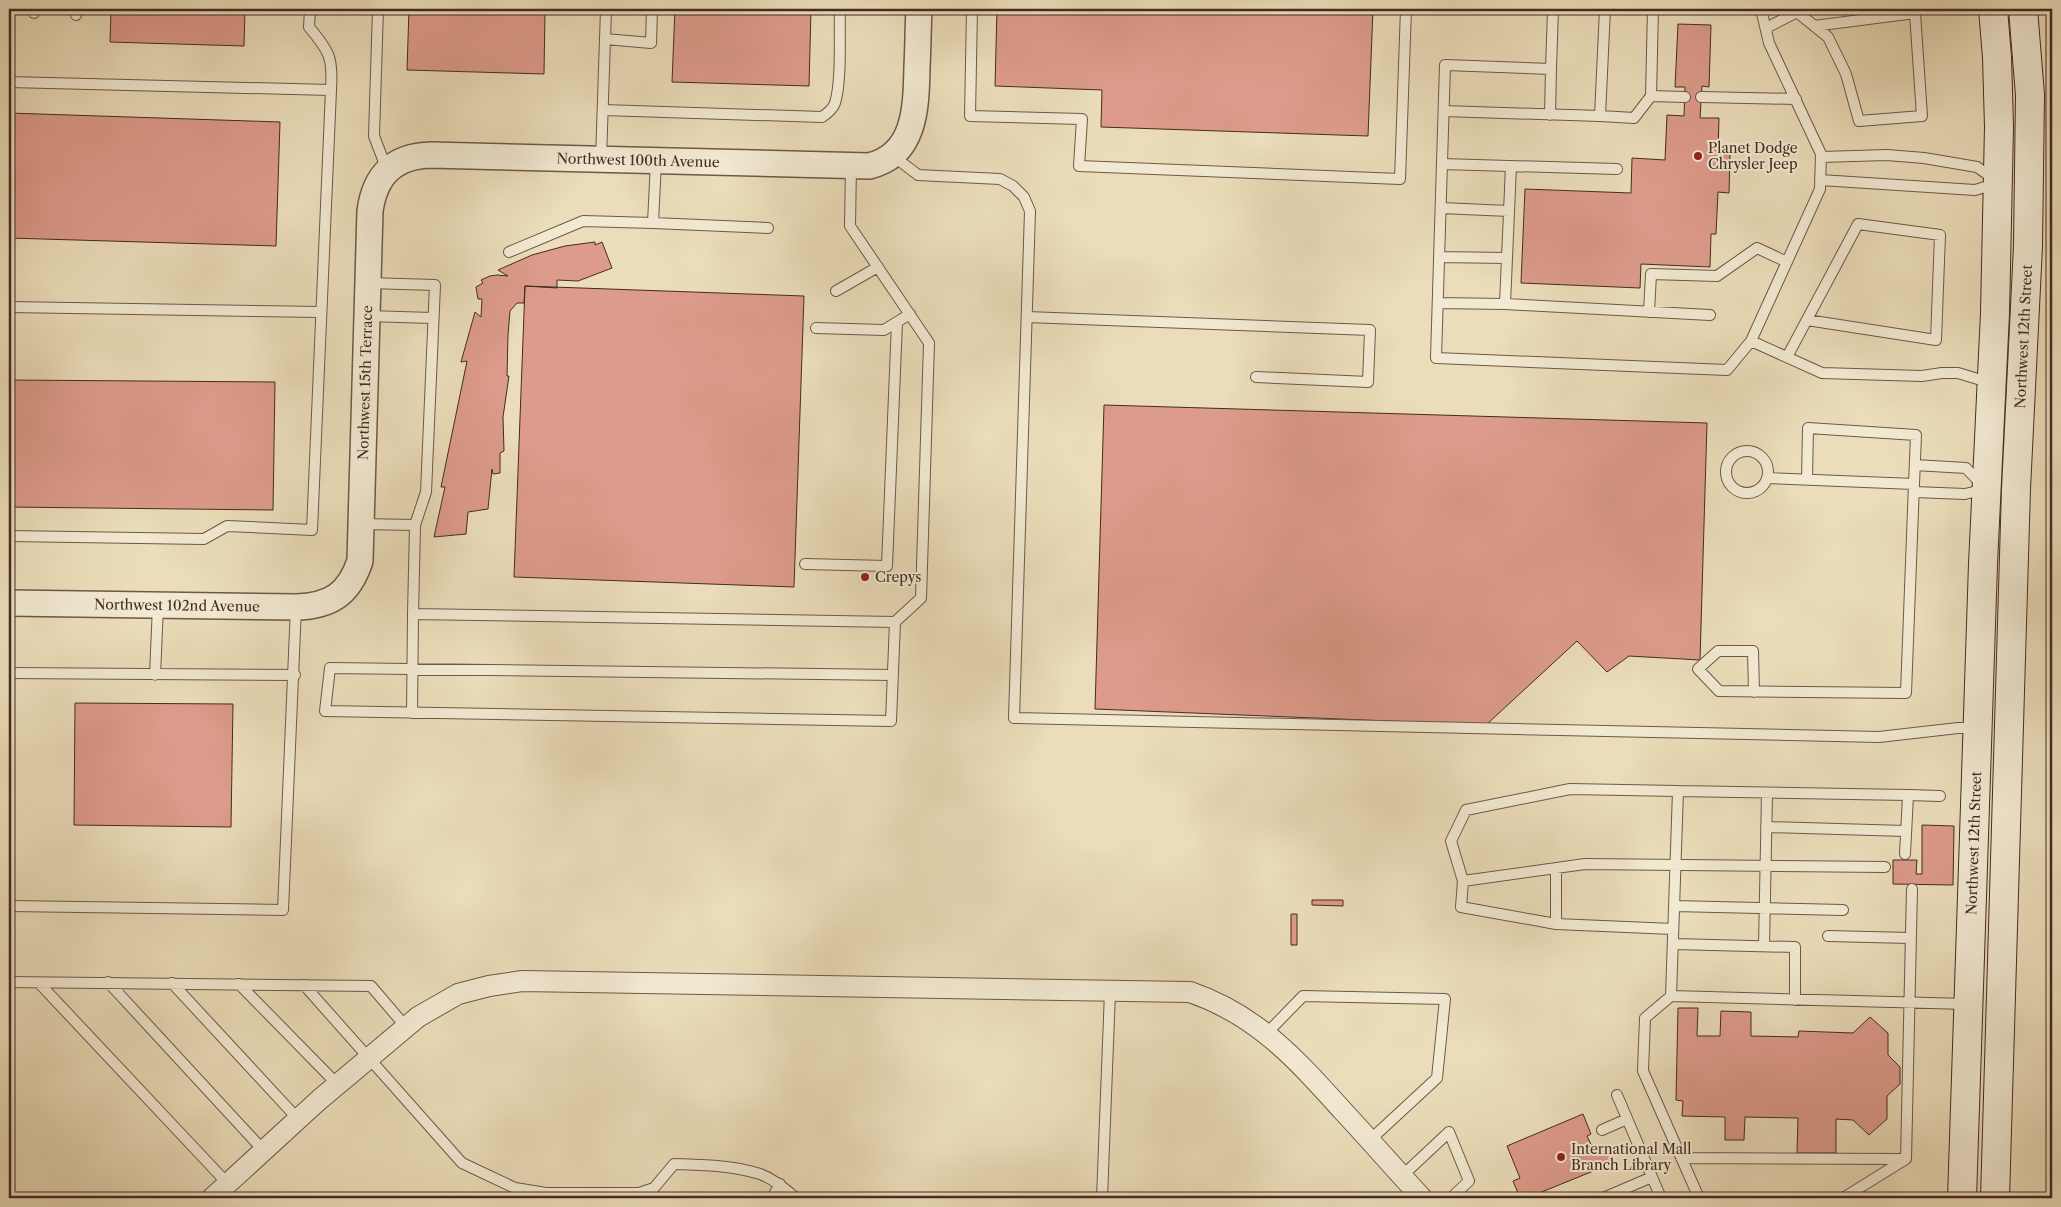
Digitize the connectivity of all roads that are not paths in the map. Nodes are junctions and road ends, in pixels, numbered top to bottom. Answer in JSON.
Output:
{"nodes":[{"id":1,"x":310,"y":9,"type":"edge"},
{"id":2,"x":378,"y":9,"type":"edge"},
{"id":3,"x":606,"y":9,"type":"edge"},
{"id":4,"x":652,"y":9,"type":"edge"},
{"id":5,"x":840,"y":9,"type":"edge"},
{"id":6,"x":919,"y":9,"type":"edge"},
{"id":7,"x":972,"y":9,"type":"edge"},
{"id":8,"x":1406,"y":9,"type":"edge"},
{"id":9,"x":1554,"y":9,"type":"edge"},
{"id":10,"x":1605,"y":9,"type":"edge"},
{"id":11,"x":1653,"y":9,"type":"edge"},
{"id":12,"x":1762,"y":9,"type":"edge"},
{"id":13,"x":1993,"y":9,"type":"edge"},
{"id":14,"x":2023,"y":9,"type":"edge"},
{"id":15,"x":1814,"y":26,"type":"junction"},
{"id":16,"x":1766,"y":28,"type":"junction"},
{"id":17,"x":605,"y":39,"type":"junction"},
{"id":18,"x":1551,"y":69,"type":"junction"},
{"id":19,"x":9,"y":82,"type":"edge"},
{"id":20,"x":330,"y":90,"type":"junction"},
{"id":21,"x":1651,"y":96,"type":"junction"},
{"id":22,"x":1684,"y":97,"type":"dead end"},
{"id":23,"x":1701,"y":97,"type":"dead end"},
{"id":24,"x":1796,"y":99,"type":"junction"},
{"id":25,"x":603,"y":110,"type":"junction"},
{"id":26,"x":1444,"y":111,"type":"junction"},
{"id":27,"x":1550,"y":115,"type":"junction"},
{"id":28,"x":1600,"y":116,"type":"junction"},
{"id":29,"x":892,"y":156,"type":"junction"},
{"id":30,"x":1821,"y":157,"type":"junction"},
{"id":31,"x":601,"y":160,"type":"junction"},
{"id":32,"x":656,"y":161,"type":"junction"},
{"id":33,"x":1442,"y":164,"type":"junction"},
{"id":34,"x":851,"y":166,"type":"junction"},
{"id":35,"x":1511,"y":166,"type":"junction"},
{"id":36,"x":1617,"y":169,"type":"dead end"},
{"id":37,"x":387,"y":170,"type":"junction"},
{"id":38,"x":1820,"y":180,"type":"junction"},
{"id":39,"x":1998,"y":183,"type":"junction"},
{"id":40,"x":2029,"y":183,"type":"junction"},
{"id":41,"x":1441,"y":208,"type":"junction"},
{"id":42,"x":1509,"y":211,"type":"junction"},
{"id":43,"x":654,"y":223,"type":"junction"},
{"id":44,"x":768,"y":228,"type":"dead end"},
{"id":45,"x":509,"y":252,"type":"dead end"},
{"id":46,"x":1439,"y":257,"type":"junction"},
{"id":47,"x":1507,"y":258,"type":"junction"},
{"id":48,"x":1787,"y":262,"type":"junction"},
{"id":49,"x":878,"y":267,"type":"junction"},
{"id":50,"x":368,"y":283,"type":"junction"},
{"id":51,"x":836,"y":291,"type":"dead end"},
{"id":52,"x":1438,"y":303,"type":"junction"},
{"id":53,"x":1506,"y":304,"type":"junction"},
{"id":54,"x":9,"y":307,"type":"edge"},
{"id":55,"x":321,"y":312,"type":"junction"},
{"id":56,"x":1649,"y":312,"type":"junction"},
{"id":57,"x":910,"y":314,"type":"junction"},
{"id":58,"x":1710,"y":315,"type":"dead end"},
{"id":59,"x":367,"y":316,"type":"junction"},
{"id":60,"x":1027,"y":317,"type":"junction"},
{"id":61,"x":434,"y":318,"type":"junction"},
{"id":62,"x":1807,"y":320,"type":"junction"},
{"id":63,"x":897,"y":322,"type":"junction"},
{"id":64,"x":816,"y":328,"type":"dead end"},
{"id":65,"x":1751,"y":341,"type":"junction"},
{"id":66,"x":1787,"y":357,"type":"junction"},
{"id":67,"x":1256,"y":377,"type":"dead end"},
{"id":68,"x":1992,"y":383,"type":"junction"},
{"id":69,"x":1915,"y":465,"type":"junction"},
{"id":70,"x":1767,"y":478,"type":"junction"},
{"id":71,"x":1807,"y":479,"type":"junction"},
{"id":72,"x":1914,"y":488,"type":"junction"},
{"id":73,"x":1987,"y":489,"type":"junction"},
{"id":74,"x":2016,"y":490,"type":"junction"},
{"id":75,"x":362,"y":524,"type":"junction"},
{"id":76,"x":415,"y":525,"type":"junction"},
{"id":77,"x":9,"y":536,"type":"edge"},
{"id":78,"x":806,"y":564,"type":"dead end"},
{"id":79,"x":342,"y":593,"type":"joint"},
{"id":80,"x":9,"y":603,"type":"edge"},
{"id":81,"x":158,"y":605,"type":"junction"},
{"id":82,"x":296,"y":607,"type":"junction"},
{"id":83,"x":413,"y":614,"type":"junction"},
{"id":84,"x":895,"y":622,"type":"junction"},
{"id":85,"x":413,"y":669,"type":"junction"},
{"id":86,"x":9,"y":673,"type":"edge"},
{"id":87,"x":155,"y":674,"type":"junction"},
{"id":88,"x":893,"y":674,"type":"junction"},
{"id":89,"x":295,"y":675,"type":"junction"},
{"id":90,"x":1754,"y":692,"type":"junction"},
{"id":91,"x":412,"y":713,"type":"junction"},
{"id":92,"x":1978,"y":728,"type":"junction"},
{"id":93,"x":1678,"y":791,"type":"junction"},
{"id":94,"x":1767,"y":793,"type":"junction"},
{"id":95,"x":1908,"y":795,"type":"junction"},
{"id":96,"x":1940,"y":796,"type":"dead end"},
{"id":97,"x":1766,"y":827,"type":"junction"},
{"id":98,"x":1906,"y":832,"type":"junction"},
{"id":99,"x":1905,"y":854,"type":"dead end"},
{"id":100,"x":1676,"y":865,"type":"junction"},
{"id":101,"x":1765,"y":866,"type":"junction"},
{"id":102,"x":1885,"y":867,"type":"dead end"},
{"id":103,"x":1556,"y":868,"type":"junction"},
{"id":104,"x":1463,"y":881,"type":"junction"},
{"id":105,"x":1912,"y":889,"type":"dead end"},
{"id":106,"x":9,"y":906,"type":"edge"},
{"id":107,"x":1674,"y":906,"type":"junction"},
{"id":108,"x":1765,"y":908,"type":"junction"},
{"id":109,"x":1843,"y":910,"type":"dead end"},
{"id":110,"x":1556,"y":924,"type":"junction"},
{"id":111,"x":1673,"y":929,"type":"junction"},
{"id":112,"x":1828,"y":936,"type":"dead end"},
{"id":113,"x":1910,"y":938,"type":"junction"},
{"id":114,"x":1673,"y":944,"type":"junction"},
{"id":115,"x":1764,"y":946,"type":"junction"},
{"id":116,"x":9,"y":982,"type":"edge"},
{"id":117,"x":108,"y":982,"type":"junction"},
{"id":118,"x":39,"y":983,"type":"junction"},
{"id":119,"x":172,"y":984,"type":"junction"},
{"id":120,"x":239,"y":984,"type":"junction"},
{"id":121,"x":304,"y":986,"type":"junction"},
{"id":122,"x":1110,"y":992,"type":"junction"},
{"id":123,"x":1671,"y":996,"type":"junction"},
{"id":124,"x":1795,"y":1000,"type":"junction"},
{"id":125,"x":1911,"y":1003,"type":"junction"},
{"id":126,"x":1969,"y":1004,"type":"junction"},
{"id":127,"x":406,"y":1027,"type":"junction"},
{"id":128,"x":1267,"y":1033,"type":"junction"},
{"id":129,"x":368,"y":1060,"type":"junction"},
{"id":130,"x":338,"y":1085,"type":"junction"},
{"id":131,"x":1617,"y":1095,"type":"dead end"},
{"id":132,"x":298,"y":1119,"type":"junction"},
{"id":133,"x":1627,"y":1119,"type":"junction"},
{"id":134,"x":1602,"y":1130,"type":"dead end"},
{"id":135,"x":1370,"y":1140,"type":"junction"},
{"id":136,"x":264,"y":1151,"type":"junction"},
{"id":137,"x":1681,"y":1158,"type":"junction"},
{"id":138,"x":1906,"y":1159,"type":"junction"},
{"id":139,"x":1402,"y":1176,"type":"junction"},
{"id":140,"x":1652,"y":1177,"type":"junction"},
{"id":141,"x":228,"y":1184,"type":"junction"},
{"id":142,"x":780,"y":1184,"type":"junction"},
{"id":143,"x":1620,"y":1195,"type":"edge"},
{"id":144,"x":546,"y":1196,"type":"edge"},
{"id":145,"x":212,"y":1198,"type":"edge"},
{"id":146,"x":772,"y":1198,"type":"edge"},
{"id":147,"x":796,"y":1198,"type":"edge"},
{"id":148,"x":1102,"y":1198,"type":"edge"},
{"id":149,"x":1422,"y":1198,"type":"edge"},
{"id":150,"x":1450,"y":1198,"type":"edge"},
{"id":151,"x":1603,"y":1198,"type":"edge"},
{"id":152,"x":1661,"y":1198,"type":"edge"},
{"id":153,"x":1699,"y":1198,"type":"edge"},
{"id":154,"x":1843,"y":1198,"type":"edge"},
{"id":155,"x":1962,"y":1198,"type":"edge"},
{"id":156,"x":1995,"y":1198,"type":"edge"}],
"edges":[{"from":1,"to":20,"type":"lane"},
{"from":2,"to":37,"type":"lane"},
{"from":3,"to":17,"type":"lane"},
{"from":4,"to":17,"type":"lane"},
{"from":5,"to":25,"type":"lane"},
{"from":6,"to":29,"type":"street"},
{"from":7,"to":8,"type":"lane"},
{"from":9,"to":18,"type":"lane"},
{"from":10,"to":28,"type":"lane"},
{"from":11,"to":21,"type":"lane"},
{"from":12,"to":16,"type":"lane"},
{"from":13,"to":39,"type":"main road","name":"Northwest 12th Street"},
{"from":14,"to":40,"type":"main road","name":"Northwest 12th Street"},
{"from":15,"to":15,"type":"lane"},
{"from":15,"to":16,"type":"lane"},
{"from":16,"to":24,"type":"lane"},
{"from":17,"to":25,"type":"lane"},
{"from":18,"to":26,"type":"lane"},
{"from":18,"to":27,"type":"lane"},
{"from":19,"to":20,"type":"lane"},
{"from":20,"to":55,"type":"lane"},
{"from":21,"to":22,"type":"lane"},
{"from":21,"to":28,"type":"lane"},
{"from":23,"to":24,"type":"lane"},
{"from":24,"to":30,"type":"lane"},
{"from":25,"to":31,"type":"lane"},
{"from":26,"to":27,"type":"lane"},
{"from":26,"to":33,"type":"lane"},
{"from":27,"to":28,"type":"lane"},
{"from":29,"to":34,"type":"street","name":"Northwest 100th Avenue"},
{"from":29,"to":60,"type":"lane"},
{"from":30,"to":38,"type":"lane"},
{"from":30,"to":39,"type":"lane"},
{"from":31,"to":32,"type":"street","name":"Northwest 100th Avenue"},
{"from":31,"to":37,"type":"street","name":"Northwest 100th Avenue"},
{"from":32,"to":34,"type":"street","name":"Northwest 100th Avenue"},
{"from":32,"to":43,"type":"lane"},
{"from":33,"to":35,"type":"lane"},
{"from":33,"to":41,"type":"lane"},
{"from":34,"to":49,"type":"lane"},
{"from":35,"to":36,"type":"lane"},
{"from":35,"to":42,"type":"lane"},
{"from":37,"to":50,"type":"street","name":"Northwest 15th Terrace"},
{"from":38,"to":39,"type":"lane"},
{"from":38,"to":48,"type":"lane"},
{"from":39,"to":40,"type":"main road"},
{"from":39,"to":68,"type":"main road","name":"Northwest 12th Street"},
{"from":40,"to":74,"type":"main road","name":"Northwest 12th Street"},
{"from":41,"to":42,"type":"lane"},
{"from":41,"to":46,"type":"lane"},
{"from":42,"to":47,"type":"lane"},
{"from":43,"to":44,"type":"lane"},
{"from":43,"to":45,"type":"lane"},
{"from":46,"to":47,"type":"lane"},
{"from":46,"to":52,"type":"lane"},
{"from":47,"to":53,"type":"lane"},
{"from":48,"to":56,"type":"lane"},
{"from":48,"to":65,"type":"lane"},
{"from":49,"to":51,"type":"lane"},
{"from":49,"to":57,"type":"lane"},
{"from":50,"to":59,"type":"street","name":"Northwest 15th Terrace"},
{"from":50,"to":61,"type":"lane"},
{"from":52,"to":53,"type":"lane"},
{"from":52,"to":65,"type":"lane"},
{"from":53,"to":56,"type":"lane"},
{"from":54,"to":55,"type":"lane"},
{"from":55,"to":77,"type":"lane"},
{"from":56,"to":58,"type":"lane"},
{"from":57,"to":63,"type":"lane"},
{"from":57,"to":84,"type":"lane"},
{"from":59,"to":61,"type":"lane"},
{"from":59,"to":75,"type":"street","name":"Northwest 15th Terrace"},
{"from":60,"to":67,"type":"lane"},
{"from":60,"to":92,"type":"lane"},
{"from":61,"to":76,"type":"lane"},
{"from":62,"to":62,"type":"lane"},
{"from":62,"to":66,"type":"lane"},
{"from":63,"to":64,"type":"lane"},
{"from":63,"to":78,"type":"lane"},
{"from":65,"to":66,"type":"lane"},
{"from":66,"to":68,"type":"lane"},
{"from":68,"to":73,"type":"main road","name":"Northwest 12th Street"},
{"from":69,"to":71,"type":"lane"},
{"from":69,"to":72,"type":"lane"},
{"from":69,"to":73,"type":"lane"},
{"from":70,"to":70,"type":"lane"},
{"from":70,"to":71,"type":"lane"},
{"from":71,"to":72,"type":"lane"},
{"from":72,"to":73,"type":"lane"},
{"from":72,"to":90,"type":"lane"},
{"from":73,"to":74,"type":"main road"},
{"from":73,"to":92,"type":"main road","name":"Northwest 12th Street"},
{"from":74,"to":156,"type":"main road","name":"Northwest 12th Street"},
{"from":75,"to":76,"type":"lane"},
{"from":75,"to":79,"type":"street","name":"Northwest 15th Terrace"},
{"from":76,"to":83,"type":"lane"},
{"from":79,"to":82,"type":"street","name":"Northwest 102nd Avenue"},
{"from":80,"to":81,"type":"street","name":"Northwest 102nd Avenue"},
{"from":81,"to":82,"type":"street","name":"Northwest 102nd Avenue"},
{"from":81,"to":87,"type":"lane"},
{"from":82,"to":89,"type":"lane"},
{"from":83,"to":84,"type":"lane"},
{"from":83,"to":85,"type":"lane"},
{"from":84,"to":88,"type":"lane"},
{"from":85,"to":88,"type":"lane"},
{"from":85,"to":91,"type":"lane"},
{"from":85,"to":91,"type":"lane"},
{"from":86,"to":87,"type":"lane"},
{"from":87,"to":89,"type":"lane"},
{"from":88,"to":91,"type":"lane"},
{"from":89,"to":106,"type":"lane"},
{"from":90,"to":90,"type":"lane"},
{"from":92,"to":126,"type":"main road","name":"Northwest 12th Street"},
{"from":93,"to":94,"type":"lane"},
{"from":93,"to":100,"type":"lane"},
{"from":93,"to":104,"type":"lane"},
{"from":94,"to":95,"type":"lane"},
{"from":94,"to":97,"type":"lane"},
{"from":95,"to":96,"type":"lane"},
{"from":95,"to":98,"type":"lane"},
{"from":97,"to":98,"type":"lane"},
{"from":97,"to":101,"type":"lane"},
{"from":98,"to":99,"type":"lane"},
{"from":100,"to":101,"type":"lane"},
{"from":100,"to":103,"type":"lane"},
{"from":100,"to":107,"type":"lane"},
{"from":101,"to":102,"type":"lane"},
{"from":101,"to":108,"type":"lane"},
{"from":103,"to":104,"type":"lane"},
{"from":103,"to":110,"type":"lane"},
{"from":104,"to":110,"type":"lane"},
{"from":105,"to":113,"type":"lane"},
{"from":107,"to":108,"type":"lane"},
{"from":107,"to":111,"type":"lane"},
{"from":108,"to":109,"type":"lane"},
{"from":108,"to":115,"type":"lane"},
{"from":110,"to":111,"type":"lane"},
{"from":111,"to":114,"type":"lane"},
{"from":112,"to":113,"type":"lane"},
{"from":113,"to":125,"type":"lane"},
{"from":114,"to":115,"type":"lane"},
{"from":114,"to":123,"type":"lane"},
{"from":115,"to":124,"type":"lane"},
{"from":116,"to":118,"type":"lane"},
{"from":117,"to":118,"type":"lane"},
{"from":117,"to":119,"type":"lane"},
{"from":117,"to":136,"type":"lane"},
{"from":118,"to":141,"type":"lane"},
{"from":119,"to":120,"type":"lane"},
{"from":119,"to":132,"type":"lane"},
{"from":120,"to":121,"type":"lane"},
{"from":120,"to":130,"type":"lane"},
{"from":121,"to":127,"type":"lane"},
{"from":121,"to":129,"type":"lane"},
{"from":122,"to":127,"type":"street"},
{"from":122,"to":128,"type":"street"},
{"from":122,"to":148,"type":"lane"},
{"from":123,"to":124,"type":"lane"},
{"from":123,"to":137,"type":"lane"},
{"from":124,"to":125,"type":"lane"},
{"from":125,"to":126,"type":"lane"},
{"from":125,"to":138,"type":"lane"},
{"from":126,"to":155,"type":"main road","name":"Northwest 12th Street"},
{"from":127,"to":129,"type":"street"},
{"from":128,"to":135,"type":"street"},
{"from":128,"to":135,"type":"lane"},
{"from":129,"to":130,"type":"street"},
{"from":129,"to":144,"type":"lane"},
{"from":130,"to":132,"type":"street"},
{"from":131,"to":133,"type":"lane"},
{"from":132,"to":136,"type":"street"},
{"from":133,"to":134,"type":"lane"},
{"from":133,"to":140,"type":"lane"},
{"from":135,"to":139,"type":"street"},
{"from":136,"to":141,"type":"street"},
{"from":137,"to":138,"type":"lane"},
{"from":137,"to":153,"type":"lane"},
{"from":138,"to":154,"type":"lane"},
{"from":139,"to":149,"type":"street"},
{"from":139,"to":150,"type":"lane"},
{"from":140,"to":143,"type":"lane"},
{"from":140,"to":152,"type":"lane"},
{"from":141,"to":145,"type":"street"},
{"from":142,"to":144,"type":"lane"},
{"from":142,"to":146,"type":"lane"},
{"from":142,"to":147,"type":"lane"},
{"from":143,"to":151,"type":"lane"}]}
